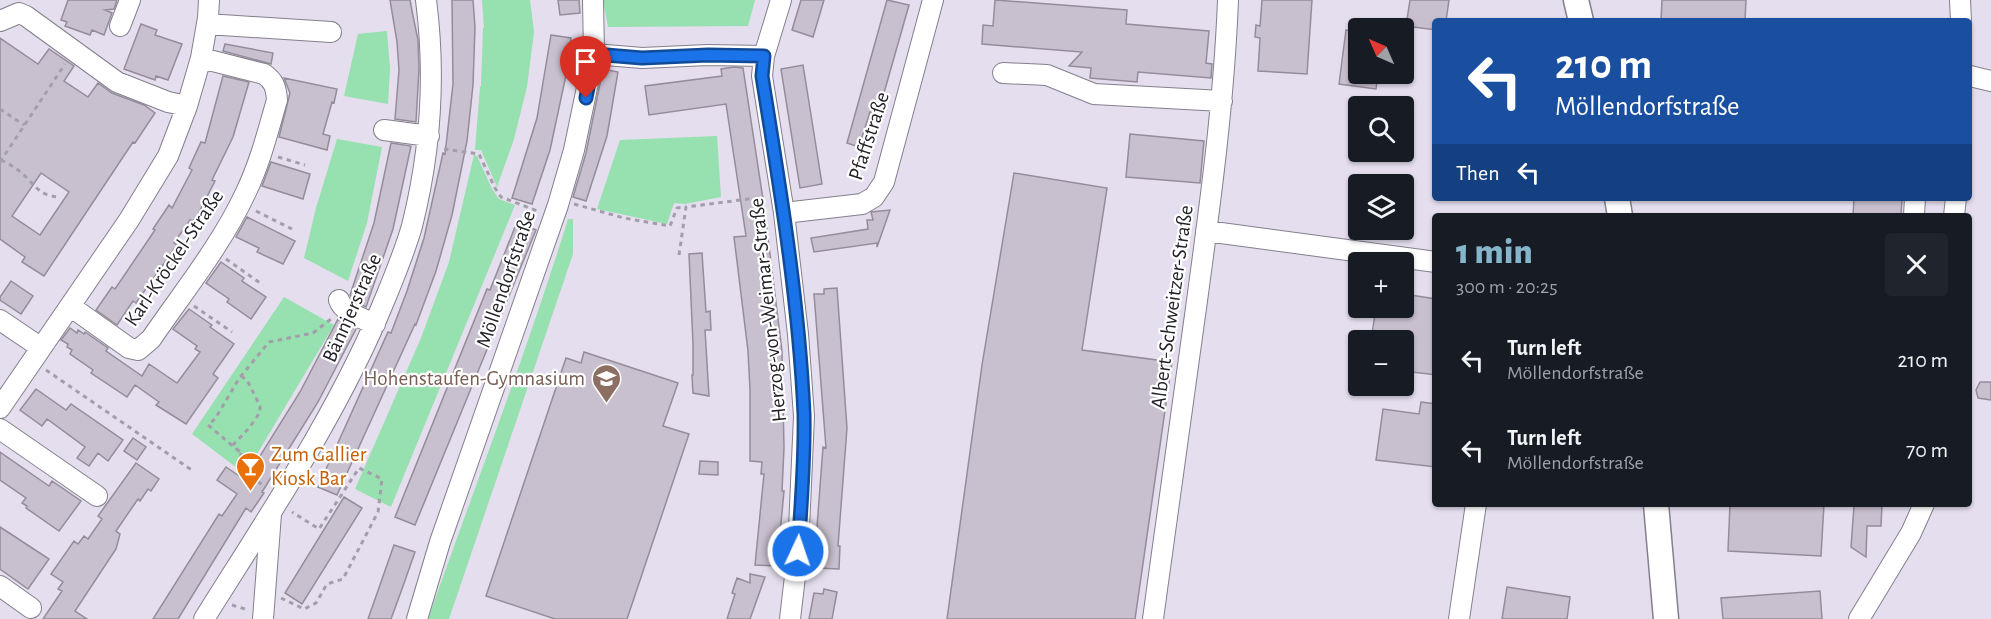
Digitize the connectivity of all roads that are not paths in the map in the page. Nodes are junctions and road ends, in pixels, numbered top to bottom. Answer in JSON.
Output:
{"nodes":[{"id":1,"x":130,"y":0,"type":"edge"},
{"id":2,"x":209,"y":0,"type":"edge"},
{"id":3,"x":426,"y":0,"type":"edge"},
{"id":4,"x":593,"y":0,"type":"edge"},
{"id":5,"x":780,"y":0,"type":"edge"},
{"id":6,"x":933,"y":0,"type":"edge"},
{"id":7,"x":1228,"y":0,"type":"edge"},
{"id":8,"x":1576,"y":0,"type":"edge"},
{"id":9,"x":1960,"y":0,"type":"edge"},
{"id":10,"x":1580,"y":18,"type":"edge"},
{"id":11,"x":1961,"y":18,"type":"edge"},
{"id":12,"x":0,"y":21,"type":"edge"},
{"id":13,"x":207,"y":24,"type":"junction"},
{"id":14,"x":120,"y":26,"type":"dead end"},
{"id":15,"x":332,"y":32,"type":"dead end"},
{"id":16,"x":594,"y":54,"type":"junction"},
{"id":17,"x":764,"y":56,"type":"junction"},
{"id":18,"x":201,"y":58,"type":"junction"},
{"id":19,"x":1003,"y":73,"type":"dead end"},
{"id":20,"x":1972,"y":76,"type":"edge"},
{"id":21,"x":1991,"y":81,"type":"edge"},
{"id":22,"x":1222,"y":101,"type":"junction"},
{"id":23,"x":187,"y":106,"type":"junction"},
{"id":24,"x":384,"y":130,"type":"dead end"},
{"id":25,"x":428,"y":141,"type":"junction"},
{"id":26,"x":784,"y":213,"type":"junction"},
{"id":27,"x":1206,"y":231,"type":"junction"},
{"id":28,"x":1432,"y":261,"type":"edge"},
{"id":29,"x":340,"y":303,"type":"road end"},
{"id":30,"x":70,"y":306,"type":"junction"},
{"id":31,"x":0,"y":320,"type":"edge"},
{"id":32,"x":375,"y":324,"type":"junction"},
{"id":33,"x":36,"y":354,"type":"junction"},
{"id":34,"x":0,"y":408,"type":"edge"},
{"id":35,"x":0,"y":429,"type":"edge"},
{"id":36,"x":97,"y":496,"type":"dead end"},
{"id":37,"x":275,"y":504,"type":"junction"},
{"id":38,"x":1476,"y":507,"type":"edge"},
{"id":39,"x":1656,"y":507,"type":"edge"},
{"id":40,"x":1923,"y":507,"type":"edge"},
{"id":41,"x":0,"y":586,"type":"edge"},
{"id":42,"x":31,"y":608,"type":"dead end"},
{"id":43,"x":263,"y":617,"type":"edge"},
{"id":44,"x":204,"y":619,"type":"edge"},
{"id":45,"x":417,"y":619,"type":"edge"},
{"id":46,"x":790,"y":619,"type":"edge"},
{"id":47,"x":1153,"y":619,"type":"edge"},
{"id":48,"x":1459,"y":619,"type":"edge"},
{"id":49,"x":1666,"y":619,"type":"edge"},
{"id":50,"x":1859,"y":619,"type":"edge"}],
"edges":[{"from":1,"to":14,"type":"street"},
{"from":2,"to":13,"type":"street"},
{"from":3,"to":25,"type":"street","name":"Bännjerstraße"},
{"from":4,"to":16,"type":"street","name":"Möllendorfstraße"},
{"from":5,"to":17,"type":"street","name":"Herzog-von-Weimar-Straße"},
{"from":6,"to":26,"type":"street","name":"Pfaffstraße"},
{"from":7,"to":22,"type":"street","name":"Albert-Schweitzer-Straße"},
{"from":8,"to":10,"type":"main road"},
{"from":9,"to":11,"type":"street"},
{"from":12,"to":23,"type":"street"},
{"from":13,"to":15,"type":"street"},
{"from":13,"to":18,"type":"street"},
{"from":16,"to":17,"type":"street"},
{"from":16,"to":45,"type":"street","name":"Möllendorfstraße"},
{"from":17,"to":26,"type":"street","name":"Herzog-von-Weimar-Straße"},
{"from":18,"to":23,"type":"street"},
{"from":18,"to":30,"type":"street","name":"Karl-Kröckel-Straße"},
{"from":19,"to":22,"type":"street"},
{"from":20,"to":21,"type":"street"},
{"from":22,"to":27,"type":"street","name":"Albert-Schweitzer-Straße"},
{"from":23,"to":30,"type":"street"},
{"from":24,"to":25,"type":"street"},
{"from":25,"to":32,"type":"street","name":"Bännjerstraße"},
{"from":26,"to":46,"type":"street","name":"Herzog-von-Weimar-Straße"},
{"from":27,"to":28,"type":"street"},
{"from":27,"to":47,"type":"street","name":"Albert-Schweitzer-Straße"},
{"from":29,"to":32,"type":"street"},
{"from":30,"to":33,"type":"street"},
{"from":31,"to":33,"type":"street"},
{"from":32,"to":37,"type":"street","name":"Bännjerstraße"},
{"from":33,"to":34,"type":"street"},
{"from":35,"to":36,"type":"street"},
{"from":37,"to":43,"type":"street","name":"Bännjerstraße"},
{"from":37,"to":44,"type":"street"},
{"from":38,"to":48,"type":"street"},
{"from":39,"to":49,"type":"main road"},
{"from":40,"to":50,"type":"street"},
{"from":41,"to":42,"type":"street"}]}
